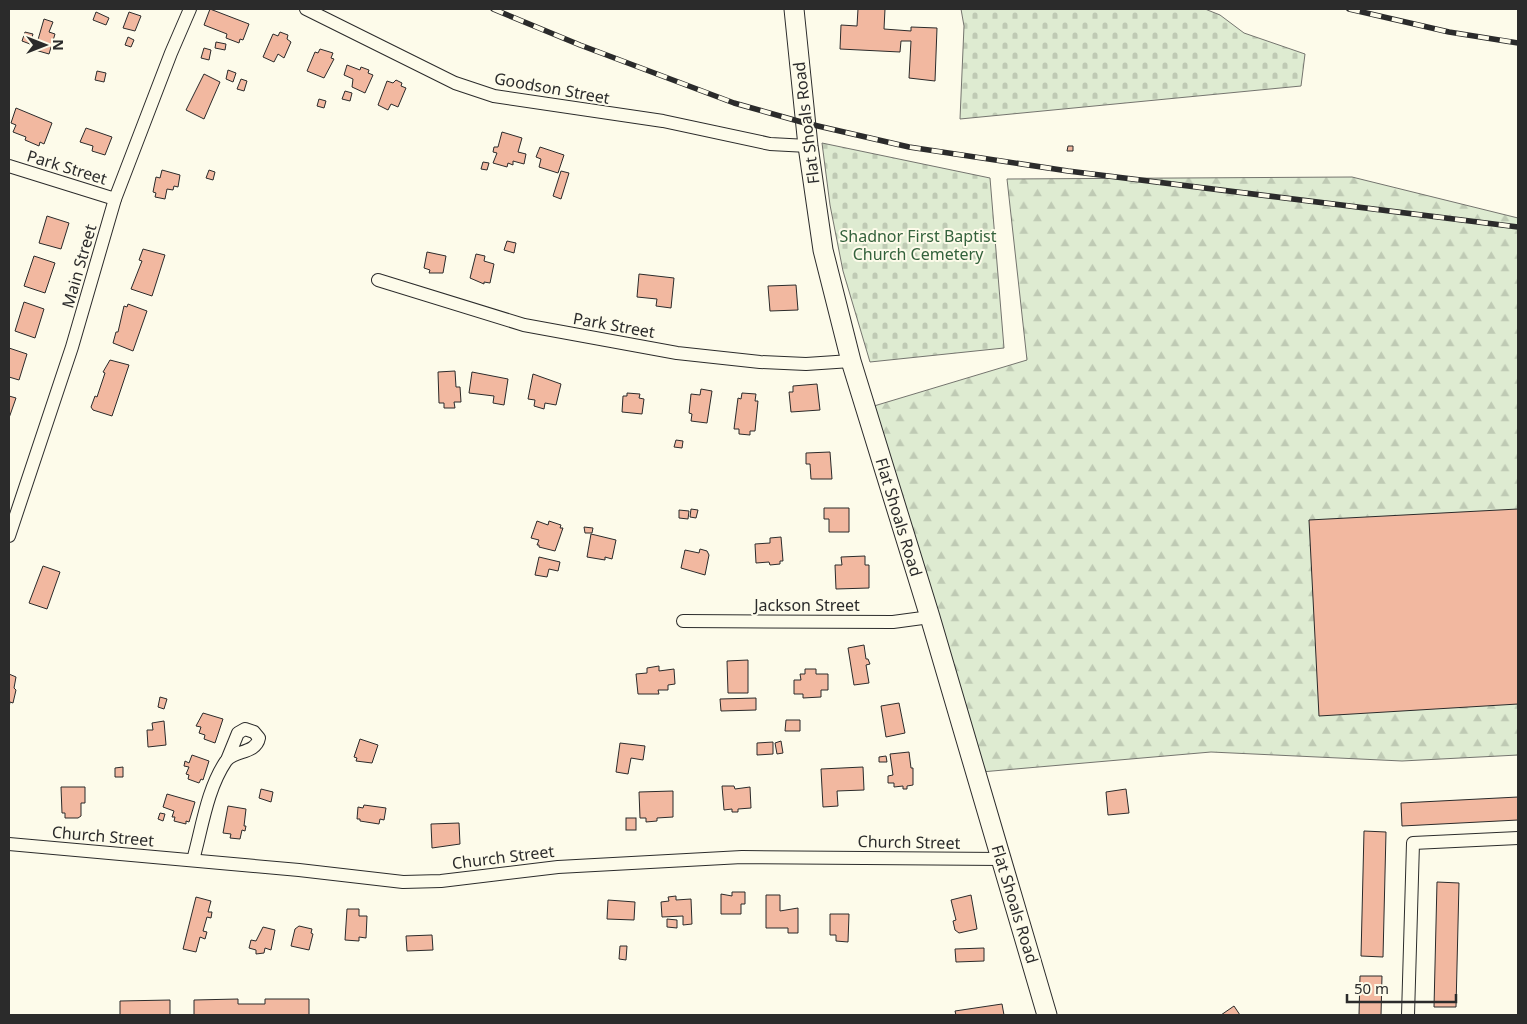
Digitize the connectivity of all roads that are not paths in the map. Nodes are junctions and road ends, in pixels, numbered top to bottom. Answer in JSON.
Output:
{"nodes":[{"id":1,"x":190,"y":9,"type":"edge"},
{"id":2,"x":306,"y":9,"type":"edge"},
{"id":3,"x":794,"y":9,"type":"edge"},
{"id":4,"x":808,"y":146,"type":"junction"},
{"id":5,"x":9,"y":166,"type":"edge"},
{"id":6,"x":115,"y":199,"type":"junction"},
{"id":7,"x":378,"y":280,"type":"dead end"},
{"id":8,"x":851,"y":360,"type":"junction"},
{"id":9,"x":9,"y":536,"type":"edge"},
{"id":10,"x":930,"y":617,"type":"junction"},
{"id":11,"x":683,"y":621,"type":"dead end"},
{"id":12,"x":227,"y":760,"type":"dead end"},
{"id":13,"x":1518,"y":838,"type":"edge"},
{"id":14,"x":9,"y":844,"type":"edge"},
{"id":15,"x":1002,"y":859,"type":"junction"},
{"id":16,"x":193,"y":860,"type":"junction"},
{"id":17,"x":1047,"y":1015,"type":"edge"},
{"id":18,"x":1408,"y":1015,"type":"edge"}],
"edges":[{"from":1,"to":6,"type":"street","name":"Main Street"},
{"from":2,"to":4,"type":"street","name":"Goodson Street"},
{"from":3,"to":4,"type":"street","name":"Flat Shoals Road"},
{"from":4,"to":8,"type":"street","name":"Flat Shoals Road"},
{"from":5,"to":6,"type":"street","name":"Park Street"},
{"from":6,"to":9,"type":"street","name":"Main Street"},
{"from":7,"to":8,"type":"street","name":"Park Street"},
{"from":8,"to":10,"type":"street","name":"Flat Shoals Road"},
{"from":10,"to":11,"type":"street","name":"Jackson Street"},
{"from":10,"to":15,"type":"street","name":"Flat Shoals Road"},
{"from":12,"to":16,"type":"street"},
{"from":13,"to":18,"type":"street"},
{"from":14,"to":16,"type":"street","name":"Church Street"},
{"from":15,"to":16,"type":"street","name":"Church Street"},
{"from":15,"to":17,"type":"street","name":"Flat Shoals Road"}]}
